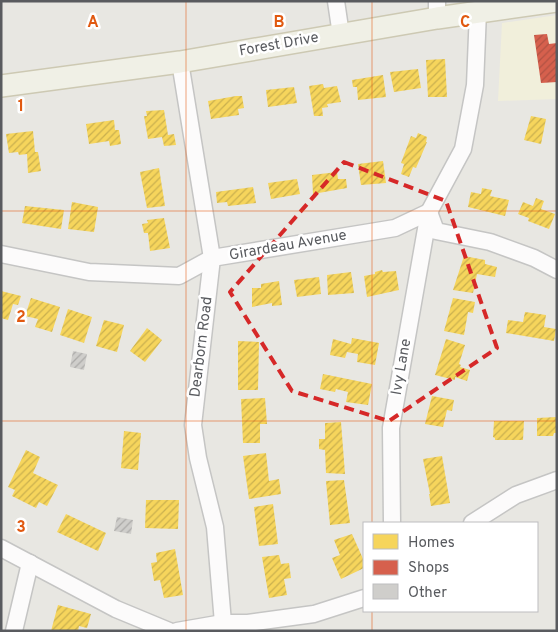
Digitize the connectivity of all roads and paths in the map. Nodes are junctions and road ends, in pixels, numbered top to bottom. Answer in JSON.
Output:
{"nodes":[{"id":1,"x":336,"y":1,"type":"edge"},
{"id":2,"x":556,"y":1,"type":"edge"},
{"id":3,"x":437,"y":9,"type":"edge"},
{"id":4,"x":478,"y":11,"type":"junction"},
{"id":5,"x":341,"y":35,"type":"junction"},
{"id":6,"x":180,"y":62,"type":"junction"},
{"id":7,"x":1,"y":86,"type":"edge"},
{"id":8,"x":429,"y":212,"type":"junction"},
{"id":9,"x":1,"y":254,"type":"edge"},
{"id":10,"x":212,"y":258,"type":"junction"},
{"id":11,"x":557,"y":270,"type":"edge"},
{"id":12,"x":557,"y":480,"type":"edge"},
{"id":13,"x":392,"y":522,"type":"edge"},
{"id":14,"x":474,"y":522,"type":"edge"},
{"id":15,"x":1,"y":548,"type":"edge"},
{"id":16,"x":30,"y":563,"type":"junction"},
{"id":17,"x":363,"y":598,"type":"edge"},
{"id":18,"x":222,"y":627,"type":"edge"},
{"id":19,"x":14,"y":631,"type":"edge"},
{"id":20,"x":169,"y":631,"type":"edge"},
{"id":21,"x":177,"y":631,"type":"edge"}],
"edges":[{"from":1,"to":5,"type":"street"},
{"from":2,"to":4,"type":"main road","name":"Forest Drive"},
{"from":3,"to":4,"type":"main road","name":"Forest Drive"},
{"from":3,"to":5,"type":"main road","name":"Forest Drive"},
{"from":4,"to":8,"type":"street","name":"Ivy Lane"},
{"from":5,"to":6,"type":"main road","name":"Forest Drive"},
{"from":6,"to":7,"type":"main road","name":"Forest Drive"},
{"from":6,"to":10,"type":"street","name":"Dearborn Road"},
{"from":8,"to":10,"type":"street","name":"Girardeau Avenue"},
{"from":8,"to":11,"type":"street"},
{"from":8,"to":13,"type":"street","name":"Ivy Lane"},
{"from":9,"to":10,"type":"street","name":"Girardeau Avenue"},
{"from":10,"to":18,"type":"street","name":"Dearborn Road"},
{"from":12,"to":14,"type":"street"},
{"from":15,"to":16,"type":"street"},
{"from":16,"to":19,"type":"street"},
{"from":16,"to":20,"type":"street"},
{"from":17,"to":18,"type":"street"},
{"from":18,"to":21,"type":"street"}]}
